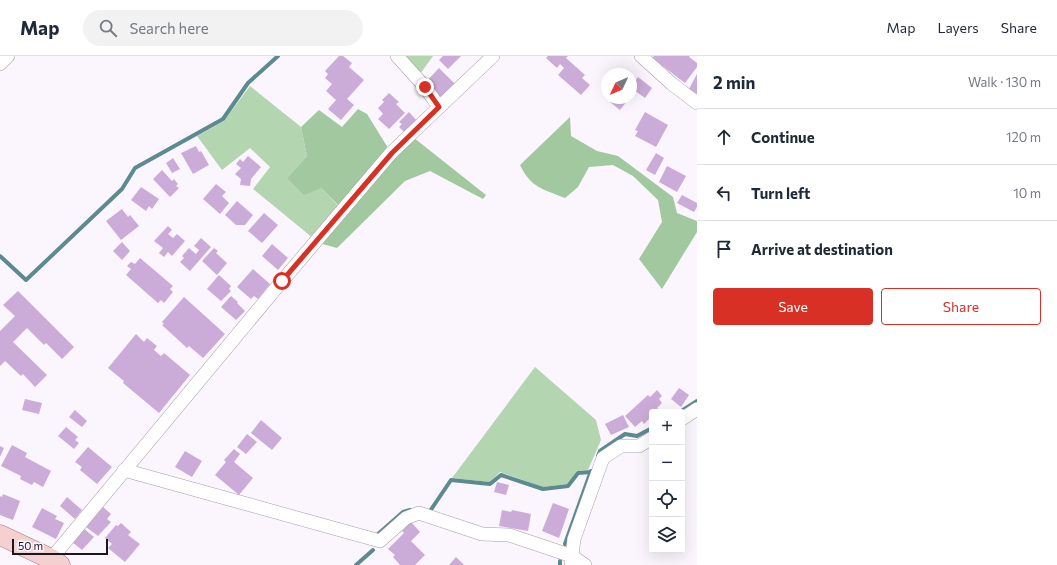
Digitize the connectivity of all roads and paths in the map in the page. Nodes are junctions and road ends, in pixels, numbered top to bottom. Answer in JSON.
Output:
{"nodes":[{"id":1,"x":8,"y":56,"type":"edge"},
{"id":2,"x":397,"y":56,"type":"edge"},
{"id":3,"x":494,"y":56,"type":"edge"},
{"id":4,"x":641,"y":56,"type":"edge"},
{"id":5,"x":0,"y":64,"type":"edge"},
{"id":6,"x":697,"y":103,"type":"edge"},
{"id":7,"x":439,"y":107,"type":"junction"},
{"id":8,"x":697,"y":409,"type":"edge"},
{"id":9,"x":685,"y":417,"type":"edge"},
{"id":10,"x":649,"y":440,"type":"edge"},
{"id":11,"x":124,"y":470,"type":"junction"},
{"id":12,"x":0,"y":535,"type":"edge"},
{"id":13,"x":571,"y":561,"type":"edge"},
{"id":14,"x":55,"y":562,"type":"edge"},
{"id":15,"x":585,"y":565,"type":"edge"}],
"edges":[{"from":1,"to":5,"type":"street"},
{"from":2,"to":7,"type":"street"},
{"from":3,"to":7,"type":"street"},
{"from":4,"to":6,"type":"street"},
{"from":7,"to":11,"type":"street"},
{"from":8,"to":9,"type":"street"},
{"from":10,"to":13,"type":"street"},
{"from":11,"to":13,"type":"street"},
{"from":11,"to":14,"type":"street"},
{"from":12,"to":14,"type":"main road"},
{"from":13,"to":15,"type":"street"}]}
